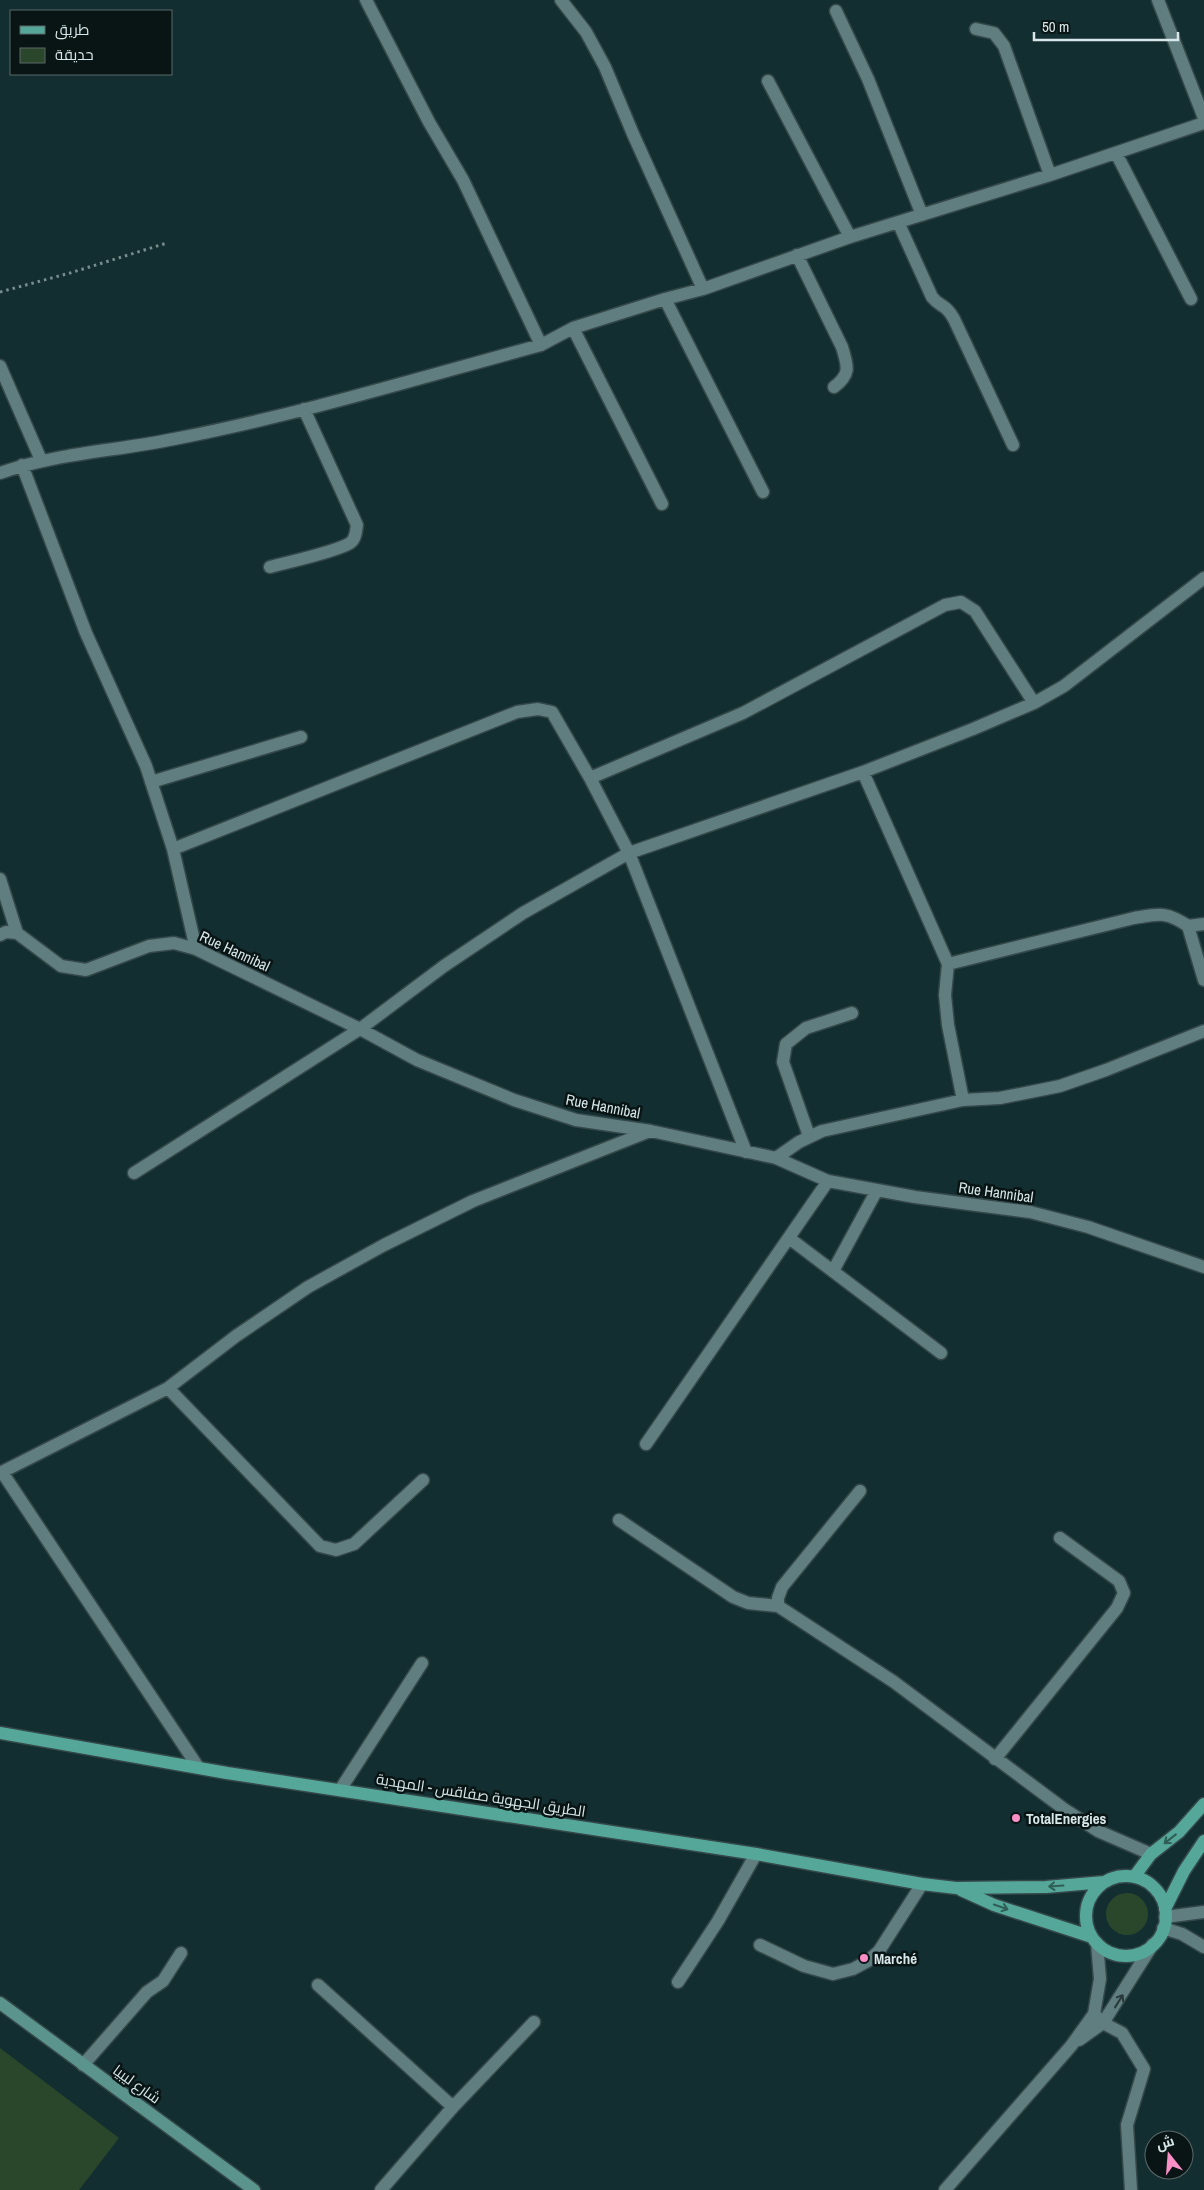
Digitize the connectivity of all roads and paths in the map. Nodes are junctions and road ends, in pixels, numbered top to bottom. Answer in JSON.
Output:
{"nodes":[{"id":1,"x":366,"y":0,"type":"edge"},
{"id":2,"x":561,"y":0,"type":"edge"},
{"id":3,"x":1158,"y":0,"type":"edge"},
{"id":4,"x":836,"y":12,"type":"dead end"},
{"id":5,"x":976,"y":28,"type":"dead end"},
{"id":6,"x":768,"y":81,"type":"dead end"},
{"id":7,"x":1204,"y":118,"type":"edge"},
{"id":8,"x":1204,"y":123,"type":"edge"},
{"id":9,"x":1116,"y":153,"type":"junction"},
{"id":10,"x":1050,"y":176,"type":"junction"},
{"id":11,"x":922,"y":215,"type":"junction"},
{"id":12,"x":898,"y":222,"type":"junction"},
{"id":13,"x":850,"y":237,"type":"junction"},
{"id":14,"x":167,"y":243,"type":"dead end"},
{"id":15,"x":797,"y":255,"type":"junction"},
{"id":16,"x":703,"y":289,"type":"junction"},
{"id":17,"x":0,"y":292,"type":"edge"},
{"id":18,"x":665,"y":298,"type":"junction"},
{"id":19,"x":1190,"y":299,"type":"dead end"},
{"id":20,"x":573,"y":328,"type":"junction"},
{"id":21,"x":541,"y":345,"type":"junction"},
{"id":22,"x":0,"y":366,"type":"edge"},
{"id":23,"x":834,"y":387,"type":"dead end"},
{"id":24,"x":304,"y":408,"type":"junction"},
{"id":25,"x":1013,"y":445,"type":"dead end"},
{"id":26,"x":41,"y":460,"type":"junction"},
{"id":27,"x":22,"y":465,"type":"junction"},
{"id":28,"x":0,"y":473,"type":"edge"},
{"id":29,"x":763,"y":492,"type":"dead end"},
{"id":30,"x":662,"y":504,"type":"dead end"},
{"id":31,"x":270,"y":567,"type":"dead end"},
{"id":32,"x":1204,"y":578,"type":"edge"},
{"id":33,"x":1034,"y":703,"type":"junction"},
{"id":34,"x":301,"y":737,"type":"dead end"},
{"id":35,"x":863,"y":772,"type":"junction"},
{"id":36,"x":590,"y":778,"type":"junction"},
{"id":37,"x":151,"y":782,"type":"junction"},
{"id":38,"x":173,"y":849,"type":"junction"},
{"id":39,"x":629,"y":853,"type":"junction"},
{"id":40,"x":0,"y":879,"type":"edge"},
{"id":41,"x":1204,"y":924,"type":"edge"},
{"id":42,"x":1188,"y":926,"type":"junction"},
{"id":43,"x":16,"y":933,"type":"junction"},
{"id":44,"x":0,"y":935,"type":"edge"},
{"id":45,"x":196,"y":949,"type":"junction"},
{"id":46,"x":948,"y":964,"type":"junction"},
{"id":47,"x":1204,"y":980,"type":"edge"},
{"id":48,"x":852,"y":1013,"type":"dead end"},
{"id":49,"x":360,"y":1029,"type":"junction"},
{"id":50,"x":1204,"y":1031,"type":"edge"},
{"id":51,"x":962,"y":1100,"type":"junction"},
{"id":52,"x":650,"y":1131,"type":"junction"},
{"id":53,"x":810,"y":1136,"type":"junction"},
{"id":54,"x":746,"y":1152,"type":"junction"},
{"id":55,"x":776,"y":1158,"type":"junction"},
{"id":56,"x":134,"y":1173,"type":"dead end"},
{"id":57,"x":828,"y":1181,"type":"junction"},
{"id":58,"x":877,"y":1190,"type":"junction"},
{"id":59,"x":789,"y":1238,"type":"junction"},
{"id":60,"x":1204,"y":1267,"type":"edge"},
{"id":61,"x":833,"y":1271,"type":"junction"},
{"id":62,"x":941,"y":1353,"type":"dead end"},
{"id":63,"x":168,"y":1388,"type":"junction"},
{"id":64,"x":646,"y":1444,"type":"dead end"},
{"id":65,"x":1,"y":1472,"type":"edge"},
{"id":66,"x":424,"y":1480,"type":"dead end"},
{"id":67,"x":860,"y":1491,"type":"dead end"},
{"id":68,"x":619,"y":1520,"type":"dead end"},
{"id":69,"x":1060,"y":1538,"type":"dead end"},
{"id":70,"x":778,"y":1606,"type":"junction"},
{"id":71,"x":422,"y":1663,"type":"dead end"},
{"id":72,"x":0,"y":1733,"type":"edge"},
{"id":73,"x":995,"y":1759,"type":"junction"},
{"id":74,"x":198,"y":1767,"type":"junction"},
{"id":75,"x":340,"y":1790,"type":"junction"},
{"id":76,"x":1204,"y":1804,"type":"edge"},
{"id":77,"x":1204,"y":1841,"type":"edge"},
{"id":78,"x":756,"y":1854,"type":"junction"},
{"id":79,"x":1151,"y":1854,"type":"junction"},
{"id":80,"x":1134,"y":1877,"type":"junction"},
{"id":81,"x":1104,"y":1882,"type":"junction"},
{"id":82,"x":922,"y":1884,"type":"junction"},
{"id":83,"x":956,"y":1888,"type":"junction"},
{"id":84,"x":1204,"y":1912,"type":"edge"},
{"id":85,"x":1165,"y":1918,"type":"junction"},
{"id":86,"x":1094,"y":1940,"type":"junction"},
{"id":87,"x":1153,"y":1944,"type":"junction"},
{"id":88,"x":760,"y":1945,"type":"dead end"},
{"id":89,"x":1204,"y":1947,"type":"edge"},
{"id":90,"x":181,"y":1953,"type":"dead end"},
{"id":91,"x":678,"y":1982,"type":"dead end"},
{"id":92,"x":318,"y":1985,"type":"dead end"},
{"id":93,"x":0,"y":2003,"type":"edge"},
{"id":94,"x":1099,"y":2018,"type":"junction"},
{"id":95,"x":534,"y":2022,"type":"dead end"},
{"id":96,"x":83,"y":2065,"type":"junction"},
{"id":97,"x":453,"y":2107,"type":"junction"},
{"id":98,"x":254,"y":2190,"type":"edge"},
{"id":99,"x":381,"y":2190,"type":"edge"},
{"id":100,"x":945,"y":2190,"type":"edge"},
{"id":101,"x":1131,"y":2190,"type":"edge"}],
"edges":[{"from":1,"to":21,"type":"street"},
{"from":2,"to":16,"type":"street"},
{"from":3,"to":7,"type":"street"},
{"from":4,"to":11,"type":"street"},
{"from":5,"to":10,"type":"street"},
{"from":6,"to":13,"type":"street"},
{"from":8,"to":9,"type":"street"},
{"from":9,"to":10,"type":"street"},
{"from":9,"to":19,"type":"street"},
{"from":10,"to":11,"type":"street"},
{"from":11,"to":12,"type":"street"},
{"from":12,"to":13,"type":"street"},
{"from":12,"to":25,"type":"street"},
{"from":13,"to":15,"type":"street"},
{"from":14,"to":17,"type":"path"},
{"from":15,"to":16,"type":"street"},
{"from":15,"to":23,"type":"street"},
{"from":16,"to":18,"type":"street"},
{"from":18,"to":20,"type":"street"},
{"from":18,"to":29,"type":"street"},
{"from":20,"to":21,"type":"street"},
{"from":20,"to":30,"type":"street"},
{"from":21,"to":24,"type":"street"},
{"from":22,"to":26,"type":"street"},
{"from":24,"to":26,"type":"street"},
{"from":24,"to":31,"type":"street"},
{"from":26,"to":27,"type":"street"},
{"from":27,"to":28,"type":"street"},
{"from":27,"to":37,"type":"street"},
{"from":32,"to":33,"type":"street"},
{"from":33,"to":35,"type":"street"},
{"from":33,"to":36,"type":"street"},
{"from":34,"to":37,"type":"street"},
{"from":35,"to":39,"type":"street"},
{"from":35,"to":46,"type":"street"},
{"from":36,"to":38,"type":"street"},
{"from":36,"to":39,"type":"street"},
{"from":37,"to":38,"type":"street"},
{"from":38,"to":45,"type":"street"},
{"from":39,"to":49,"type":"street"},
{"from":39,"to":54,"type":"street"},
{"from":40,"to":43,"type":"street"},
{"from":41,"to":42,"type":"street"},
{"from":42,"to":46,"type":"street"},
{"from":42,"to":47,"type":"street"},
{"from":43,"to":44,"type":"street"},
{"from":43,"to":45,"type":"street","name":"Rue Hannibal"},
{"from":45,"to":49,"type":"street","name":"Rue Hannibal"},
{"from":46,"to":51,"type":"street"},
{"from":48,"to":53,"type":"street"},
{"from":49,"to":52,"type":"street","name":"Rue Hannibal"},
{"from":49,"to":56,"type":"street"},
{"from":50,"to":51,"type":"street"},
{"from":51,"to":53,"type":"street"},
{"from":52,"to":54,"type":"street","name":"Rue Hannibal"},
{"from":52,"to":63,"type":"street"},
{"from":53,"to":55,"type":"street"},
{"from":54,"to":55,"type":"street","name":"Rue Hannibal"},
{"from":55,"to":57,"type":"street","name":"Rue Hannibal"},
{"from":57,"to":58,"type":"street","name":"Rue Hannibal"},
{"from":57,"to":59,"type":"street"},
{"from":58,"to":60,"type":"street","name":"Rue Hannibal"},
{"from":58,"to":61,"type":"street"},
{"from":59,"to":61,"type":"street"},
{"from":59,"to":64,"type":"street"},
{"from":61,"to":62,"type":"street"},
{"from":63,"to":65,"type":"street"},
{"from":63,"to":66,"type":"street"},
{"from":65,"to":74,"type":"street"},
{"from":67,"to":70,"type":"street"},
{"from":68,"to":70,"type":"street"},
{"from":69,"to":73,"type":"street"},
{"from":70,"to":73,"type":"street"},
{"from":71,"to":75,"type":"street"},
{"from":72,"to":74,"type":"main road","name":"الطريق الجهوية صفاقس - المهدية"},
{"from":73,"to":79,"type":"street"},
{"from":74,"to":75,"type":"main road","name":"الطريق الجهوية صفاقس - المهدية"},
{"from":75,"to":78,"type":"main road","name":"الطريق الجهوية صفاقس - المهدية"},
{"from":76,"to":79,"type":"main road","one_way":true},
{"from":77,"to":85,"type":"main road"},
{"from":78,"to":82,"type":"main road","name":"الطريق الجهوية صفاقس - المهدية"},
{"from":78,"to":91,"type":"street"},
{"from":79,"to":80,"type":"main road"},
{"from":80,"to":81,"type":"main road"},
{"from":80,"to":85,"type":"main road"},
{"from":81,"to":83,"type":"main road","name":"الطريق الجهوية صفاقس - المهدية","one_way":true},
{"from":81,"to":86,"type":"main road"},
{"from":82,"to":83,"type":"main road","name":"الطريق الجهوية صفاقس - المهدية"},
{"from":82,"to":88,"type":"street"},
{"from":83,"to":86,"type":"main road","name":"الطريق الجهوية صفاقس - المهدية","one_way":true},
{"from":84,"to":85,"type":"street"},
{"from":85,"to":87,"type":"main road"},
{"from":85,"to":89,"type":"street"},
{"from":86,"to":87,"type":"main road"},
{"from":86,"to":94,"type":"street"},
{"from":94,"to":87,"type":"street","one_way":true},
{"from":90,"to":96,"type":"street"},
{"from":92,"to":97,"type":"street"},
{"from":93,"to":96,"type":"main road","name":"شارع ليبيا"},
{"from":94,"to":100,"type":"street"},
{"from":94,"to":101,"type":"street"},
{"from":95,"to":97,"type":"street"},
{"from":96,"to":98,"type":"main road","name":"شارع ليبيا"},
{"from":97,"to":99,"type":"street"}]}
